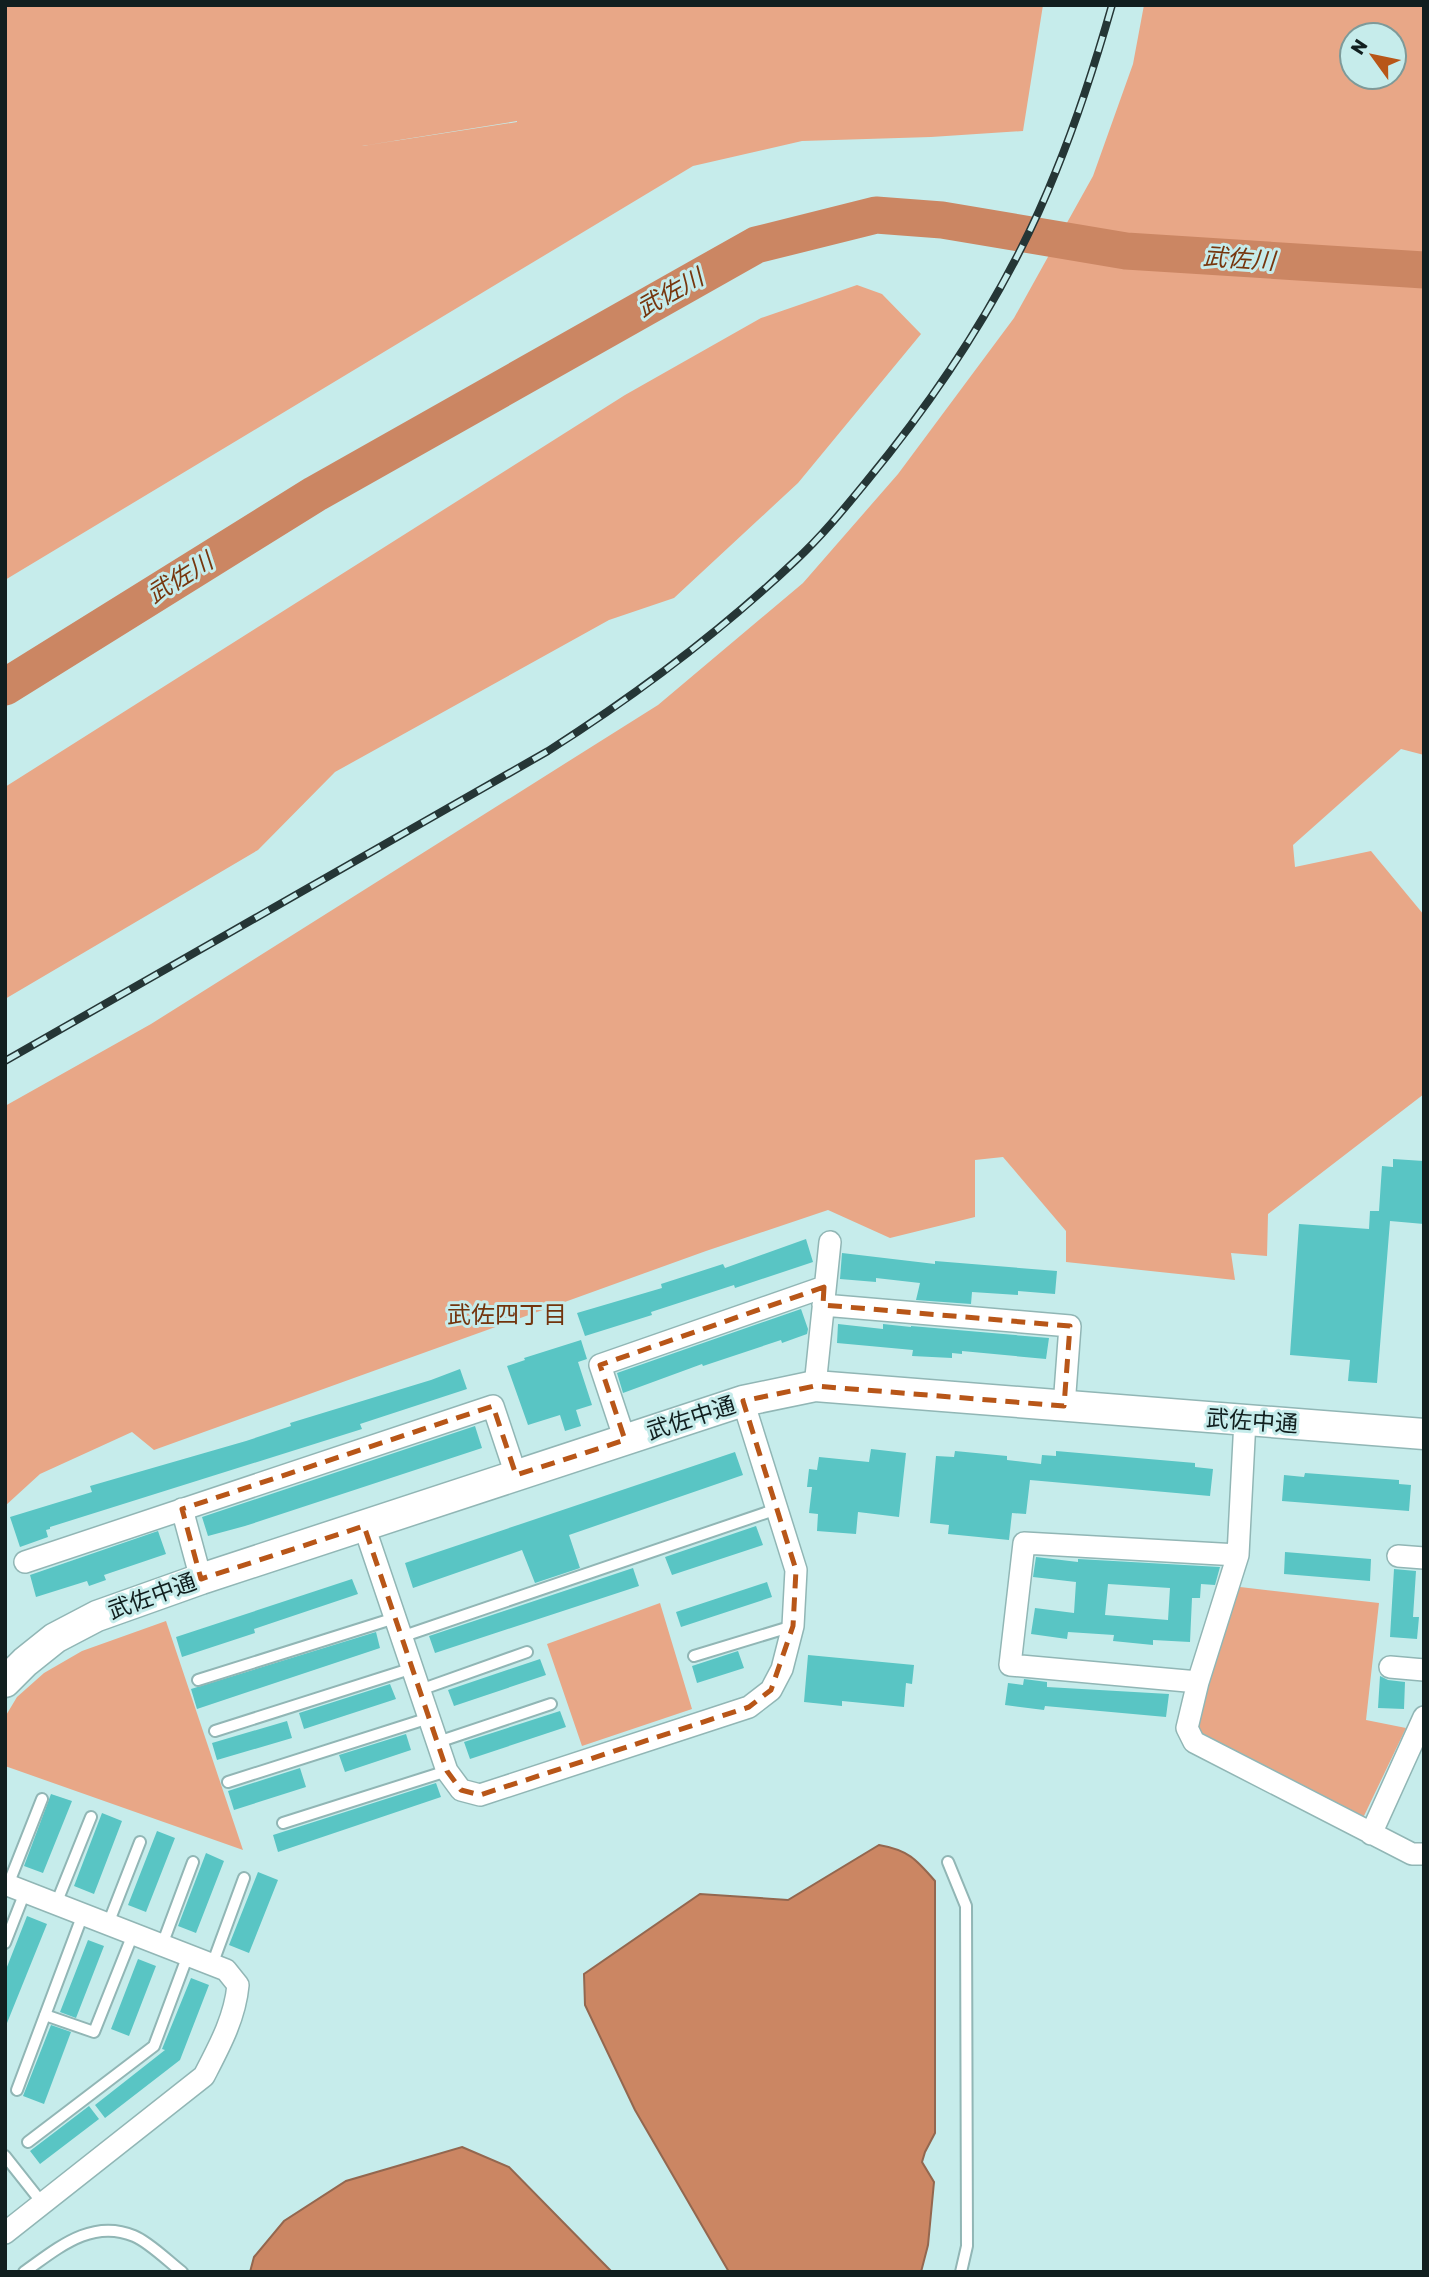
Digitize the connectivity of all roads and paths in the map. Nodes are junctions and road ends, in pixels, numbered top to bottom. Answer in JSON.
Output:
{"nodes":[{"id":1,"x":830,"y":1242,"type":"dead end"},
{"id":2,"x":824,"y":1296,"type":"junction"},
{"id":3,"x":815,"y":1386,"type":"junction"},
{"id":4,"x":743,"y":1401,"type":"junction"},
{"id":5,"x":1064,"y":1406,"type":"junction"},
{"id":6,"x":1245,"y":1420,"type":"junction"},
{"id":7,"x":1424,"y":1434,"type":"edge"},
{"id":8,"x":625,"y":1440,"type":"junction"},
{"id":9,"x":516,"y":1475,"type":"junction"},
{"id":10,"x":181,"y":1509,"type":"junction"},
{"id":11,"x":777,"y":1509,"type":"junction"},
{"id":12,"x":363,"y":1526,"type":"junction"},
{"id":13,"x":1238,"y":1555,"type":"junction"},
{"id":14,"x":1398,"y":1556,"type":"dead end"},
{"id":15,"x":1424,"y":1558,"type":"edge"},
{"id":16,"x":25,"y":1562,"type":"dead end"},
{"id":17,"x":201,"y":1579,"type":"junction"},
{"id":18,"x":793,"y":1626,"type":"junction"},
{"id":19,"x":398,"y":1627,"type":"junction"},
{"id":20,"x":527,"y":1652,"type":"dead end"},
{"id":21,"x":694,"y":1656,"type":"dead end"},
{"id":22,"x":1390,"y":1667,"type":"dead end"},
{"id":23,"x":413,"y":1668,"type":"junction"},
{"id":24,"x":1424,"y":1670,"type":"edge"},
{"id":25,"x":198,"y":1680,"type":"dead end"},
{"id":26,"x":5,"y":1682,"type":"edge"},
{"id":27,"x":1198,"y":1682,"type":"junction"},
{"id":28,"x":420,"y":1690,"type":"junction"},
{"id":29,"x":551,"y":1704,"type":"dead end"},
{"id":30,"x":429,"y":1717,"type":"junction"},
{"id":31,"x":1424,"y":1717,"type":"edge"},
{"id":32,"x":215,"y":1731,"type":"dead end"},
{"id":33,"x":438,"y":1742,"type":"junction"},
{"id":34,"x":447,"y":1771,"type":"junction"},
{"id":35,"x":228,"y":1782,"type":"dead end"},
{"id":36,"x":42,"y":1799,"type":"dead end"},
{"id":37,"x":91,"y":1817,"type":"dead end"},
{"id":38,"x":284,"y":1823,"type":"dead end"},
{"id":39,"x":1371,"y":1834,"type":"junction"},
{"id":40,"x":140,"y":1842,"type":"dead end"},
{"id":41,"x":1424,"y":1854,"type":"edge"},
{"id":42,"x":193,"y":1862,"type":"dead end"},
{"id":43,"x":948,"y":1862,"type":"dead end"},
{"id":44,"x":244,"y":1878,"type":"dead end"},
{"id":45,"x":13,"y":1887,"type":"edge"},
{"id":46,"x":56,"y":1904,"type":"junction"},
{"id":47,"x":83,"y":1914,"type":"junction"},
{"id":48,"x":108,"y":1924,"type":"junction"},
{"id":49,"x":133,"y":1934,"type":"junction"},
{"id":50,"x":5,"y":1943,"type":"edge"},
{"id":51,"x":162,"y":1945,"type":"junction"},
{"id":52,"x":188,"y":1955,"type":"junction"},
{"id":53,"x":212,"y":1965,"type":"junction"},
{"id":54,"x":45,"y":2015,"type":"junction"},
{"id":55,"x":17,"y":2090,"type":"dead end"},
{"id":56,"x":29,"y":2143,"type":"dead end"},
{"id":57,"x":5,"y":2156,"type":"edge"},
{"id":58,"x":43,"y":2204,"type":"junction"},
{"id":59,"x":5,"y":2233,"type":"edge"},
{"id":60,"x":24,"y":2272,"type":"edge"},
{"id":61,"x":182,"y":2272,"type":"edge"},
{"id":62,"x":961,"y":2272,"type":"edge"}],
"edges":[{"from":1,"to":2,"type":"street"},
{"from":2,"to":3,"type":"street"},
{"from":2,"to":5,"type":"street"},
{"from":2,"to":8,"type":"street"},
{"from":3,"to":4,"type":"street","name":"武佐中通"},
{"from":3,"to":5,"type":"street","name":"武佐中通"},
{"from":4,"to":8,"type":"street","name":"武佐中通"},
{"from":4,"to":11,"type":"street"},
{"from":5,"to":6,"type":"street","name":"武佐中通"},
{"from":6,"to":7,"type":"street","name":"武佐中通"},
{"from":6,"to":13,"type":"street"},
{"from":8,"to":9,"type":"street","name":"武佐中通"},
{"from":9,"to":10,"type":"street"},
{"from":9,"to":12,"type":"street","name":"武佐中通"},
{"from":10,"to":16,"type":"street"},
{"from":10,"to":17,"type":"street"},
{"from":11,"to":18,"type":"street"},
{"from":11,"to":19,"type":"lane"},
{"from":12,"to":17,"type":"street","name":"武佐中通"},
{"from":12,"to":19,"type":"street"},
{"from":13,"to":27,"type":"street"},
{"from":13,"to":27,"type":"street"},
{"from":14,"to":15,"type":"street"},
{"from":17,"to":26,"type":"street","name":"武佐中通"},
{"from":18,"to":21,"type":"lane"},
{"from":18,"to":34,"type":"street"},
{"from":19,"to":23,"type":"street"},
{"from":19,"to":25,"type":"lane"},
{"from":20,"to":28,"type":"lane"},
{"from":22,"to":24,"type":"street"},
{"from":23,"to":28,"type":"street"},
{"from":23,"to":32,"type":"lane"},
{"from":27,"to":39,"type":"street"},
{"from":28,"to":30,"type":"street"},
{"from":29,"to":33,"type":"lane"},
{"from":30,"to":33,"type":"street"},
{"from":30,"to":35,"type":"lane"},
{"from":31,"to":39,"type":"street"},
{"from":33,"to":34,"type":"street"},
{"from":34,"to":38,"type":"lane"},
{"from":36,"to":45,"type":"lane"},
{"from":37,"to":46,"type":"lane"},
{"from":39,"to":41,"type":"street"},
{"from":40,"to":48,"type":"lane"},
{"from":42,"to":51,"type":"lane"},
{"from":43,"to":62,"type":"lane"},
{"from":44,"to":53,"type":"lane"},
{"from":45,"to":46,"type":"street"},
{"from":45,"to":50,"type":"lane"},
{"from":46,"to":47,"type":"street"},
{"from":47,"to":48,"type":"street"},
{"from":47,"to":54,"type":"lane"},
{"from":48,"to":49,"type":"street"},
{"from":49,"to":51,"type":"street"},
{"from":49,"to":54,"type":"lane"},
{"from":51,"to":52,"type":"street"},
{"from":52,"to":53,"type":"street"},
{"from":52,"to":56,"type":"lane"},
{"from":53,"to":58,"type":"street"},
{"from":54,"to":55,"type":"lane"},
{"from":57,"to":58,"type":"lane"},
{"from":58,"to":59,"type":"street"},
{"from":60,"to":61,"type":"lane"}]}
